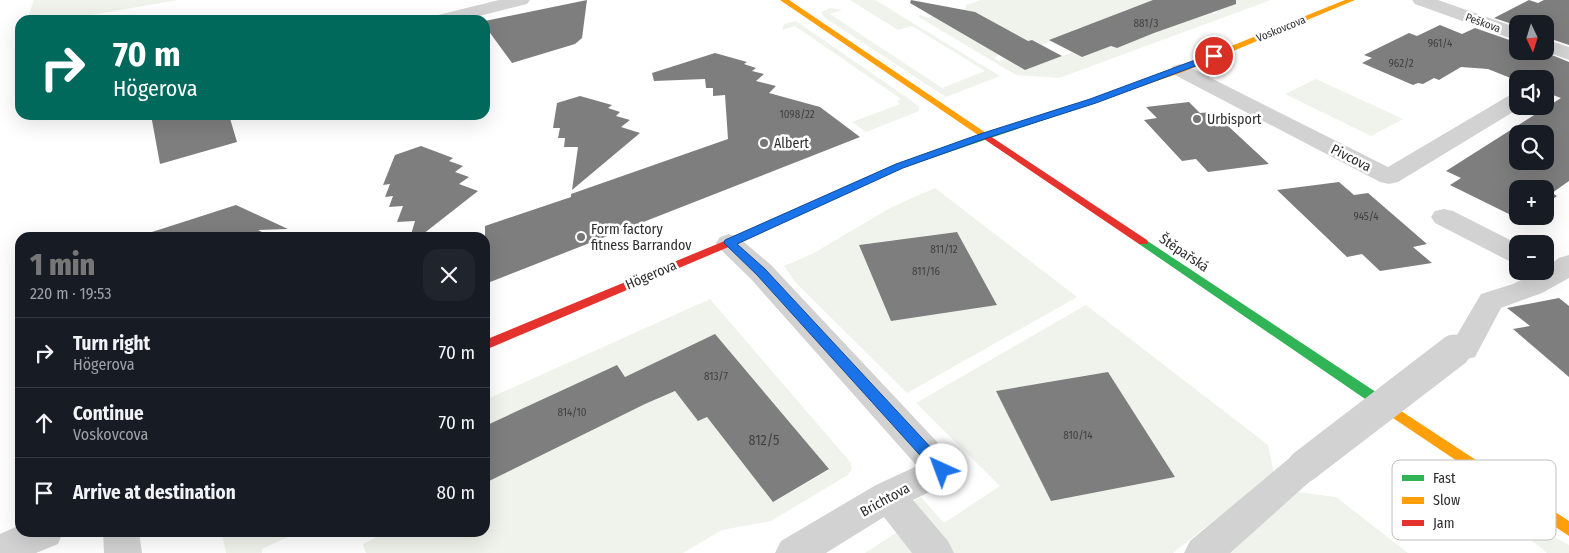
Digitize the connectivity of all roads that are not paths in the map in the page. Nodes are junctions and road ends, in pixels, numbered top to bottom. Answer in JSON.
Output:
{"nodes":[{"id":1,"x":522,"y":0,"type":"edge"},
{"id":2,"x":784,"y":0,"type":"edge"},
{"id":3,"x":1351,"y":0,"type":"edge"},
{"id":4,"x":1421,"y":0,"type":"edge"},
{"id":5,"x":461,"y":15,"type":"edge"},
{"id":6,"x":1509,"y":32,"type":"edge"},
{"id":7,"x":1554,"y":48,"type":"edge"},
{"id":8,"x":1569,"y":54,"type":"edge"},
{"id":9,"x":1180,"y":70,"type":"junction"},
{"id":10,"x":1509,"y":105,"type":"edge"},
{"id":11,"x":984,"y":136,"type":"junction"},
{"id":12,"x":1444,"y":217,"type":"dead end"},
{"id":13,"x":729,"y":243,"type":"junction"},
{"id":14,"x":1509,"y":250,"type":"edge"},
{"id":15,"x":1557,"y":278,"type":"edge"},
{"id":16,"x":490,"y":343,"type":"edge"},
{"id":17,"x":1466,"y":460,"type":"edge"},
{"id":18,"x":888,"y":496,"type":"junction"},
{"id":19,"x":1556,"y":520,"type":"edge"},
{"id":20,"x":1569,"y":529,"type":"edge"},
{"id":21,"x":33,"y":537,"type":"edge"},
{"id":22,"x":121,"y":537,"type":"edge"},
{"id":23,"x":0,"y":551,"type":"edge"},
{"id":24,"x":123,"y":553,"type":"edge"},
{"id":25,"x":794,"y":553,"type":"edge"},
{"id":26,"x":935,"y":553,"type":"edge"},
{"id":27,"x":1203,"y":553,"type":"edge"}],
"edges":[{"from":1,"to":5,"type":"street"},
{"from":2,"to":11,"type":"street","name":"Štěpařská"},
{"from":3,"to":9,"type":"street","name":"Voskovcova"},
{"from":4,"to":6,"type":"street","name":"Peškova"},
{"from":7,"to":8,"type":"street"},
{"from":9,"to":10,"type":"street","name":"Pivcova"},
{"from":9,"to":11,"type":"street","name":"Voskovcova"},
{"from":11,"to":13,"type":"street","name":"Högerova"},
{"from":11,"to":17,"type":"street","name":"Štěpařská"},
{"from":12,"to":14,"type":"street"},
{"from":13,"to":16,"type":"street","name":"Högerova"},
{"from":13,"to":18,"type":"street","name":"Brichtova"},
{"from":15,"to":27,"type":"street","bridge":true},
{"from":18,"to":25,"type":"street","name":"Brichtova"},
{"from":18,"to":26,"type":"street"},
{"from":19,"to":20,"type":"street","name":"Štěpařská"},
{"from":21,"to":23,"type":"street"},
{"from":22,"to":24,"type":"street"}]}
